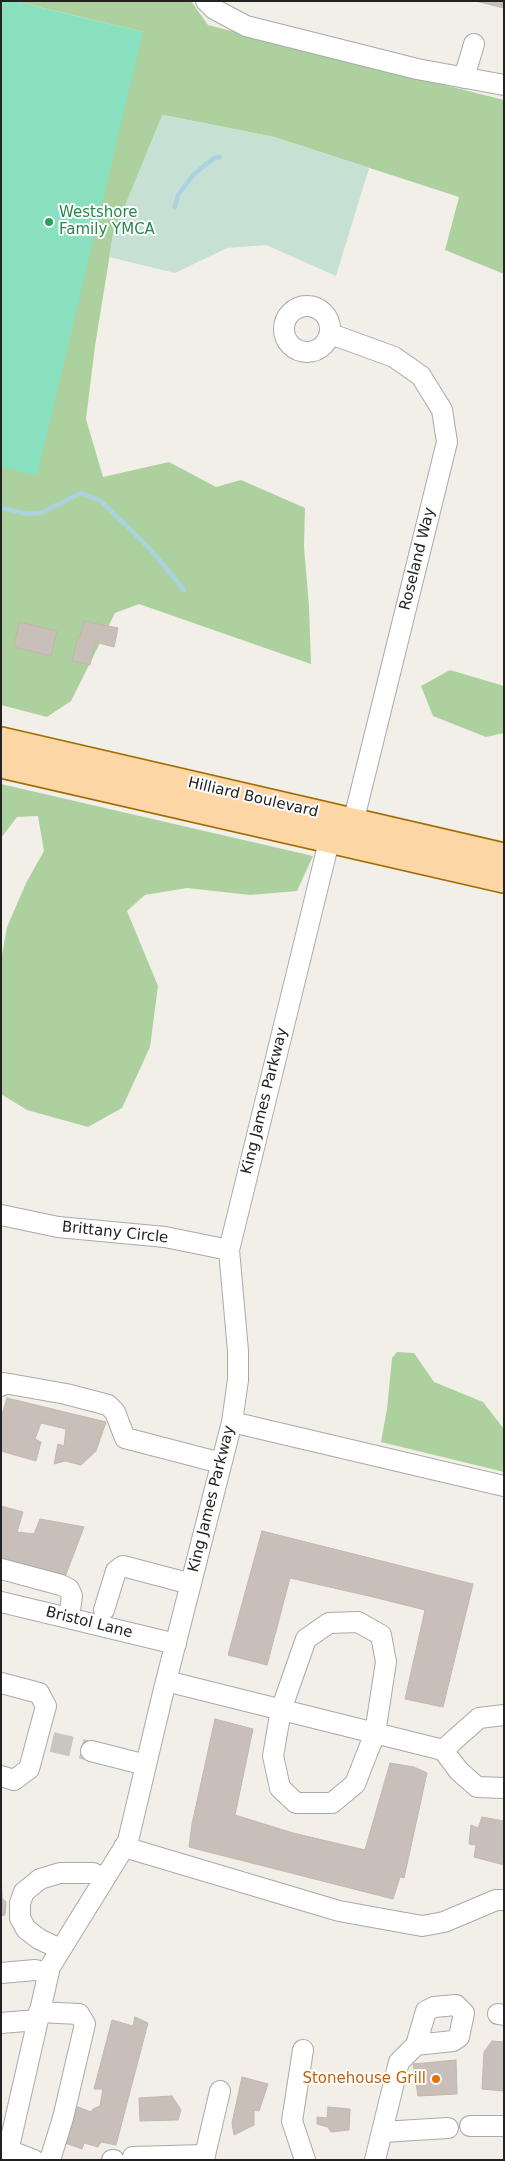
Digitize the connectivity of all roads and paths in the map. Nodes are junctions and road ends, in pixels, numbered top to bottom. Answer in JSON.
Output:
{"nodes":[{"id":1,"x":206,"y":1,"type":"edge"},
{"id":2,"x":474,"y":44,"type":"dead end"},
{"id":3,"x":464,"y":78,"type":"junction"},
{"id":4,"x":504,"y":85,"type":"edge"},
{"id":5,"x":330,"y":334,"type":"dead end"},
{"id":6,"x":1,"y":740,"type":"edge"},
{"id":7,"x":1,"y":766,"type":"edge"},
{"id":8,"x":344,"y":818,"type":"junction"},
{"id":9,"x":338,"y":843,"type":"junction"},
{"id":10,"x":504,"y":856,"type":"edge"},
{"id":11,"x":504,"y":880,"type":"edge"},
{"id":12,"x":1,"y":1215,"type":"edge"},
{"id":13,"x":229,"y":1250,"type":"junction"},
{"id":14,"x":1,"y":1386,"type":"edge"},
{"id":15,"x":232,"y":1422,"type":"junction"},
{"id":16,"x":221,"y":1463,"type":"junction"},
{"id":17,"x":504,"y":1486,"type":"edge"},
{"id":18,"x":1,"y":1568,"type":"edge"},
{"id":19,"x":191,"y":1584,"type":"junction"},
{"id":20,"x":1,"y":1602,"type":"edge"},
{"id":21,"x":104,"y":1610,"type":"dead end"},
{"id":22,"x":69,"y":1618,"type":"junction"},
{"id":23,"x":176,"y":1644,"type":"junction"},
{"id":24,"x":166,"y":1680,"type":"junction"},
{"id":25,"x":1,"y":1683,"type":"edge"},
{"id":26,"x":281,"y":1710,"type":"junction"},
{"id":27,"x":504,"y":1715,"type":"edge"},
{"id":28,"x":375,"y":1733,"type":"junction"},
{"id":29,"x":443,"y":1750,"type":"junction"},
{"id":30,"x":91,"y":1751,"type":"tunnel mouth"},
{"id":31,"x":146,"y":1765,"type":"junction"},
{"id":32,"x":1,"y":1776,"type":"edge"},
{"id":33,"x":504,"y":1788,"type":"edge"},
{"id":34,"x":124,"y":1847,"type":"junction"},
{"id":35,"x":104,"y":1879,"type":"junction"},
{"id":36,"x":504,"y":1900,"type":"edge"},
{"id":37,"x":60,"y":1949,"type":"junction"},
{"id":38,"x":1,"y":1974,"type":"edge"},
{"id":39,"x":48,"y":1974,"type":"junction"},
{"id":40,"x":38,"y":2016,"type":"junction"},
{"id":41,"x":1,"y":2023,"type":"edge"},
{"id":42,"x":416,"y":2045,"type":"dead end"},
{"id":43,"x":303,"y":2050,"type":"dead end"},
{"id":44,"x":220,"y":2091,"type":"dead end"},
{"id":45,"x":10,"y":2104,"type":"edge"},
{"id":46,"x":470,"y":2126,"type":"dead end"},
{"id":47,"x":504,"y":2126,"type":"edge"},
{"id":48,"x":448,"y":2128,"type":"dead end"},
{"id":49,"x":382,"y":2132,"type":"junction"},
{"id":50,"x":7,"y":2155,"type":"edge"},
{"id":51,"x":205,"y":2157,"type":"edge"},
{"id":52,"x":34,"y":2160,"type":"edge"},
{"id":53,"x":50,"y":2160,"type":"edge"},
{"id":54,"x":132,"y":2160,"type":"edge"},
{"id":55,"x":305,"y":2160,"type":"edge"},
{"id":56,"x":375,"y":2160,"type":"edge"}],
"edges":[{"from":1,"to":3,"type":"street"},
{"from":2,"to":3,"type":"street"},
{"from":3,"to":4,"type":"street"},
{"from":5,"to":8,"type":"street","name":"Roseland Way"},
{"from":6,"to":8,"type":"main road","name":"Hilliard Boulevard"},
{"from":7,"to":9,"type":"main road","name":"Hilliard Boulevard"},
{"from":8,"to":9,"type":"street","name":"Roseland Way"},
{"from":8,"to":10,"type":"main road","name":"Hilliard Boulevard"},
{"from":9,"to":11,"type":"main road","name":"Hilliard Boulevard"},
{"from":9,"to":13,"type":"street","name":"King James Parkway"},
{"from":12,"to":13,"type":"street","name":"Brittany Circle"},
{"from":13,"to":15,"type":"street","name":"King James Parkway"},
{"from":14,"to":16,"type":"street"},
{"from":15,"to":16,"type":"street","name":"King James Parkway"},
{"from":15,"to":17,"type":"street"},
{"from":16,"to":19,"type":"street","name":"King James Parkway"},
{"from":18,"to":22,"type":"street"},
{"from":19,"to":21,"type":"street"},
{"from":19,"to":23,"type":"street","name":"King James Parkway"},
{"from":20,"to":22,"type":"street","name":"Bristol Lane"},
{"from":22,"to":23,"type":"street","name":"Bristol Lane"},
{"from":23,"to":24,"type":"street","name":"King James Parkway"},
{"from":24,"to":26,"type":"street"},
{"from":24,"to":31,"type":"street","name":"King James Parkway"},
{"from":25,"to":32,"type":"street"},
{"from":26,"to":28,"type":"street"},
{"from":26,"to":28,"type":"street"},
{"from":26,"to":28,"type":"street"},
{"from":27,"to":29,"type":"street"},
{"from":28,"to":29,"type":"street"},
{"from":29,"to":33,"type":"street"},
{"from":30,"to":31,"type":"street"},
{"from":31,"to":34,"type":"street","name":"King James Parkway"},
{"from":34,"to":35,"type":"street","name":"King James Parkway"},
{"from":34,"to":36,"type":"street"},
{"from":35,"to":37,"type":"street","name":"King James Parkway"},
{"from":35,"to":37,"type":"street"},
{"from":37,"to":39,"type":"street","name":"King James Parkway"},
{"from":38,"to":39,"type":"street"},
{"from":39,"to":40,"type":"street","name":"King James Parkway"},
{"from":40,"to":41,"type":"street"},
{"from":40,"to":45,"type":"street","name":"King James Parkway"},
{"from":40,"to":53,"type":"street"},
{"from":42,"to":49,"type":"street"},
{"from":43,"to":55,"type":"street"},
{"from":44,"to":51,"type":"street"},
{"from":45,"to":50,"type":"street","name":"King James Parkway"},
{"from":46,"to":47,"type":"street"},
{"from":48,"to":49,"type":"street"},
{"from":49,"to":56,"type":"street"},
{"from":50,"to":52,"type":"street"},
{"from":51,"to":54,"type":"street"}]}
